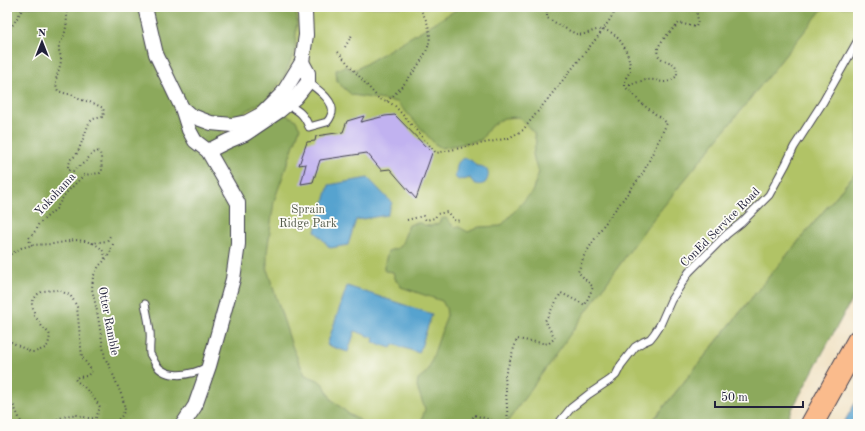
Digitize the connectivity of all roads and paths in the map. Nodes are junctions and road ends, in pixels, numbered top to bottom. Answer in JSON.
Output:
{"nodes":[{"id":1,"x":24,"y":7,"type":"edge"},
{"id":2,"x":67,"y":7,"type":"edge"},
{"id":3,"x":145,"y":7,"type":"edge"},
{"id":4,"x":302,"y":7,"type":"edge"},
{"id":5,"x":419,"y":7,"type":"edge"},
{"id":6,"x":547,"y":7,"type":"edge"},
{"id":7,"x":618,"y":7,"type":"edge"},
{"id":8,"x":696,"y":7,"type":"edge"},
{"id":9,"x":603,"y":30,"type":"junction"},
{"id":10,"x":7,"y":31,"type":"edge"},
{"id":11,"x":352,"y":35,"type":"dead end"},
{"id":12,"x":858,"y":40,"type":"edge"},
{"id":13,"x":345,"y":47,"type":"dead end"},
{"id":14,"x":338,"y":52,"type":"dead end"},
{"id":15,"x":302,"y":62,"type":"junction"},
{"id":16,"x":308,"y":82,"type":"junction"},
{"id":17,"x":630,"y":91,"type":"junction"},
{"id":18,"x":386,"y":101,"type":"junction"},
{"id":19,"x":287,"y":104,"type":"junction"},
{"id":20,"x":182,"y":108,"type":"junction"},
{"id":21,"x":208,"y":151,"type":"junction"},
{"id":22,"x":407,"y":220,"type":"dead end"},
{"id":23,"x":460,"y":220,"type":"dead end"},
{"id":24,"x":110,"y":236,"type":"dead end"},
{"id":25,"x":92,"y":243,"type":"junction"},
{"id":26,"x":113,"y":244,"type":"dead end"},
{"id":27,"x":32,"y":245,"type":"junction"},
{"id":28,"x":7,"y":256,"type":"edge"},
{"id":29,"x":105,"y":260,"type":"junction"},
{"id":30,"x":146,"y":304,"type":"dead end"},
{"id":31,"x":7,"y":341,"type":"edge"},
{"id":32,"x":858,"y":341,"type":"edge"},
{"id":33,"x":209,"y":366,"type":"junction"},
{"id":34,"x":7,"y":396,"type":"edge"},
{"id":35,"x":22,"y":424,"type":"edge"},
{"id":36,"x":52,"y":424,"type":"edge"},
{"id":37,"x":114,"y":424,"type":"edge"},
{"id":38,"x":183,"y":424,"type":"edge"},
{"id":39,"x":474,"y":424,"type":"edge"},
{"id":40,"x":507,"y":424,"type":"edge"},
{"id":41,"x":558,"y":424,"type":"edge"},
{"id":42,"x":812,"y":424,"type":"edge"}],
"edges":[{"from":1,"to":10,"type":"path"},
{"from":2,"to":27,"type":"path","name":"Yokohama"},
{"from":3,"to":20,"type":"street"},
{"from":4,"to":15,"type":"street"},
{"from":5,"to":18,"type":"path"},
{"from":6,"to":9,"type":"path"},
{"from":7,"to":9,"type":"path"},
{"from":8,"to":17,"type":"path"},
{"from":9,"to":17,"type":"path"},
{"from":9,"to":18,"type":"path"},
{"from":11,"to":13,"type":"path"},
{"from":12,"to":41,"type":"lane","name":"ConEd Service Road"},
{"from":14,"to":18,"type":"path"},
{"from":15,"to":16,"type":"street"},
{"from":15,"to":20,"type":"street"},
{"from":16,"to":19,"type":"street"},
{"from":16,"to":19,"type":"lane"},
{"from":17,"to":40,"type":"path"},
{"from":19,"to":21,"type":"street"},
{"from":20,"to":21,"type":"street"},
{"from":21,"to":33,"type":"street"},
{"from":22,"to":23,"type":"path"},
{"from":24,"to":25,"type":"path"},
{"from":25,"to":27,"type":"path"},
{"from":25,"to":29,"type":"path"},
{"from":26,"to":29,"type":"path","name":"Otter Ramble"},
{"from":27,"to":28,"type":"path"},
{"from":29,"to":37,"type":"path","name":"Otter Ramble"},
{"from":30,"to":33,"type":"lane"},
{"from":31,"to":36,"type":"path"},
{"from":32,"to":42,"type":"highway"},
{"from":33,"to":38,"type":"street"},
{"from":34,"to":35,"type":"path"},
{"from":39,"to":40,"type":"path"}]}
